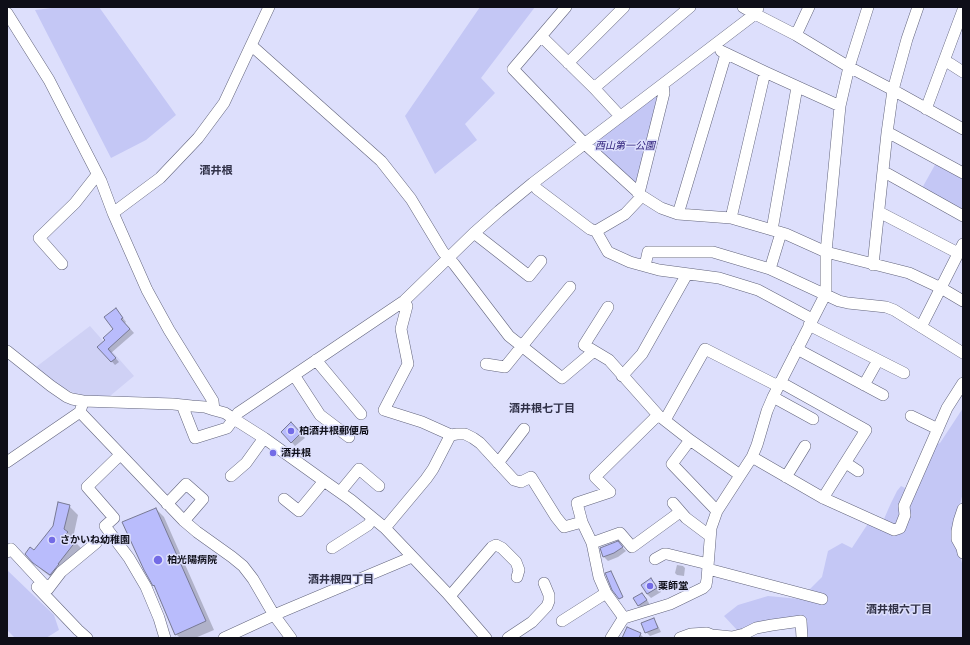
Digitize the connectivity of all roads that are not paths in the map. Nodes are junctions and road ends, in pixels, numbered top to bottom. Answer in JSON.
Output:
{"nodes":[{"id":1,"x":269,"y":7,"type":"edge"},
{"id":2,"x":566,"y":7,"type":"edge"},
{"id":3,"x":624,"y":7,"type":"edge"},
{"id":4,"x":690,"y":7,"type":"edge"},
{"id":5,"x":743,"y":7,"type":"edge"},
{"id":6,"x":809,"y":7,"type":"edge"},
{"id":7,"x":868,"y":7,"type":"edge"},
{"id":8,"x":918,"y":7,"type":"edge"},
{"id":9,"x":757,"y":10,"type":"edge"},
{"id":10,"x":7,"y":13,"type":"edge"},
{"id":11,"x":962,"y":13,"type":"edge"},
{"id":12,"x":796,"y":35,"type":"junction"},
{"id":13,"x":541,"y":36,"type":"junction"},
{"id":14,"x":713,"y":45,"type":"junction"},
{"id":15,"x":252,"y":46,"type":"junction"},
{"id":16,"x":726,"y":54,"type":"junction"},
{"id":17,"x":944,"y":61,"type":"junction"},
{"id":18,"x":568,"y":63,"type":"junction"},
{"id":19,"x":849,"y":67,"type":"junction"},
{"id":20,"x":765,"y":72,"type":"junction"},
{"id":21,"x":963,"y":72,"type":"edge"},
{"id":22,"x":663,"y":84,"type":"junction"},
{"id":23,"x":796,"y":87,"type":"junction"},
{"id":24,"x":594,"y":88,"type":"junction"},
{"id":25,"x":893,"y":90,"type":"junction"},
{"id":26,"x":840,"y":106,"type":"junction"},
{"id":27,"x":926,"y":109,"type":"junction"},
{"id":28,"x":620,"y":116,"type":"junction"},
{"id":29,"x":963,"y":129,"type":"edge"},
{"id":30,"x":887,"y":133,"type":"junction"},
{"id":31,"x":585,"y":144,"type":"junction"},
{"id":32,"x":963,"y":173,"type":"edge"},
{"id":33,"x":883,"y":174,"type":"junction"},
{"id":34,"x":97,"y":175,"type":"junction"},
{"id":35,"x":533,"y":183,"type":"junction"},
{"id":36,"x":639,"y":194,"type":"junction"},
{"id":37,"x":879,"y":212,"type":"junction"},
{"id":38,"x":113,"y":213,"type":"junction"},
{"id":39,"x":678,"y":214,"type":"junction"},
{"id":40,"x":963,"y":216,"type":"edge"},
{"id":41,"x":731,"y":218,"type":"junction"},
{"id":42,"x":596,"y":231,"type":"junction"},
{"id":43,"x":474,"y":232,"type":"junction"},
{"id":44,"x":776,"y":232,"type":"junction"},
{"id":45,"x":961,"y":248,"type":"edge"},
{"id":46,"x":826,"y":252,"type":"junction"},
{"id":47,"x":448,"y":258,"type":"junction"},
{"id":48,"x":541,"y":261,"type":"dead end"},
{"id":49,"x":62,"y":264,"type":"dead end"},
{"id":50,"x":873,"y":265,"type":"junction"},
{"id":51,"x":646,"y":266,"type":"junction"},
{"id":52,"x":770,"y":269,"type":"junction"},
{"id":53,"x":687,"y":274,"type":"junction"},
{"id":54,"x":570,"y":287,"type":"dead end"},
{"id":55,"x":941,"y":288,"type":"junction"},
{"id":56,"x":826,"y":296,"type":"junction"},
{"id":57,"x":404,"y":301,"type":"junction"},
{"id":58,"x":963,"y":301,"type":"edge"},
{"id":59,"x":608,"y":307,"type":"dead end"},
{"id":60,"x":811,"y":322,"type":"junction"},
{"id":61,"x":921,"y":327,"type":"junction"},
{"id":62,"x":523,"y":347,"type":"junction"},
{"id":63,"x":798,"y":349,"type":"junction"},
{"id":64,"x":594,"y":351,"type":"junction"},
{"id":65,"x":7,"y":352,"type":"edge"},
{"id":66,"x":963,"y":353,"type":"edge"},
{"id":67,"x":316,"y":360,"type":"junction"},
{"id":68,"x":878,"y":360,"type":"junction"},
{"id":69,"x":486,"y":364,"type":"dead end"},
{"id":70,"x":904,"y":373,"type":"dead end"},
{"id":71,"x":294,"y":375,"type":"junction"},
{"id":72,"x":622,"y":376,"type":"junction"},
{"id":73,"x":779,"y":384,"type":"junction"},
{"id":74,"x":963,"y":384,"type":"edge"},
{"id":75,"x":864,"y":385,"type":"junction"},
{"id":76,"x":883,"y":395,"type":"dead end"},
{"id":77,"x":773,"y":397,"type":"junction"},
{"id":78,"x":83,"y":401,"type":"junction"},
{"id":79,"x":182,"y":405,"type":"junction"},
{"id":80,"x":214,"y":410,"type":"junction"},
{"id":81,"x":80,"y":412,"type":"junction"},
{"id":82,"x":361,"y":414,"type":"dead end"},
{"id":83,"x":911,"y":416,"type":"dead end"},
{"id":84,"x":661,"y":417,"type":"junction"},
{"id":85,"x":234,"y":419,"type":"junction"},
{"id":86,"x":813,"y":419,"type":"dead end"},
{"id":87,"x":524,"y":429,"type":"dead end"},
{"id":88,"x":938,"y":429,"type":"junction"},
{"id":89,"x":451,"y":435,"type":"junction"},
{"id":90,"x":349,"y":437,"type":"dead end"},
{"id":91,"x":264,"y":438,"type":"junction"},
{"id":92,"x":690,"y":440,"type":"junction"},
{"id":93,"x":805,"y":446,"type":"dead end"},
{"id":94,"x":120,"y":455,"type":"junction"},
{"id":95,"x":752,"y":457,"type":"junction"},
{"id":96,"x":7,"y":462,"type":"edge"},
{"id":97,"x":498,"y":463,"type":"junction"},
{"id":98,"x":846,"y":463,"type":"junction"},
{"id":99,"x":858,"y":471,"type":"dead end"},
{"id":100,"x":740,"y":475,"type":"junction"},
{"id":101,"x":231,"y":476,"type":"dead end"},
{"id":102,"x":786,"y":477,"type":"junction"},
{"id":103,"x":324,"y":481,"type":"junction"},
{"id":104,"x":379,"y":486,"type":"dead end"},
{"id":105,"x":340,"y":492,"type":"junction"},
{"id":106,"x":823,"y":498,"type":"junction"},
{"id":107,"x":284,"y":499,"type":"dead end"},
{"id":108,"x":167,"y":504,"type":"junction"},
{"id":109,"x":963,"y":509,"type":"edge"},
{"id":110,"x":717,"y":511,"type":"junction"},
{"id":111,"x":373,"y":518,"type":"junction"},
{"id":112,"x":184,"y":521,"type":"junction"},
{"id":113,"x":582,"y":522,"type":"junction"},
{"id":114,"x":385,"y":528,"type":"junction"},
{"id":115,"x":710,"y":536,"type":"junction"},
{"id":116,"x":96,"y":543,"type":"dead end"},
{"id":117,"x":592,"y":543,"type":"junction"},
{"id":118,"x":332,"y":548,"type":"dead end"},
{"id":119,"x":7,"y":552,"type":"edge"},
{"id":120,"x":963,"y":553,"type":"edge"},
{"id":121,"x":7,"y":556,"type":"edge"},
{"id":122,"x":412,"y":557,"type":"junction"},
{"id":123,"x":655,"y":559,"type":"dead end"},
{"id":124,"x":708,"y":567,"type":"junction"},
{"id":125,"x":517,"y":577,"type":"dead end"},
{"id":126,"x":544,"y":583,"type":"dead end"},
{"id":127,"x":45,"y":592,"type":"junction"},
{"id":128,"x":606,"y":593,"type":"junction"},
{"id":129,"x":450,"y":596,"type":"junction"},
{"id":130,"x":822,"y":599,"type":"dead end"},
{"id":131,"x":274,"y":616,"type":"junction"},
{"id":132,"x":624,"y":618,"type":"junction"},
{"id":133,"x":562,"y":620,"type":"dead end"},
{"id":134,"x":712,"y":636,"type":"edge"},
{"id":135,"x":87,"y":638,"type":"edge"},
{"id":136,"x":165,"y":638,"type":"edge"},
{"id":137,"x":224,"y":638,"type":"edge"},
{"id":138,"x":291,"y":638,"type":"edge"},
{"id":139,"x":486,"y":638,"type":"edge"},
{"id":140,"x":508,"y":638,"type":"edge"},
{"id":141,"x":611,"y":638,"type":"edge"},
{"id":142,"x":680,"y":638,"type":"edge"},
{"id":143,"x":802,"y":638,"type":"edge"}],
"edges":[{"from":1,"to":15,"type":"street"},
{"from":2,"to":13,"type":"street"},
{"from":3,"to":18,"type":"street"},
{"from":4,"to":24,"type":"street"},
{"from":5,"to":9,"type":"street"},
{"from":6,"to":12,"type":"street"},
{"from":7,"to":19,"type":"street"},
{"from":8,"to":25,"type":"street"},
{"from":9,"to":12,"type":"street"},
{"from":9,"to":14,"type":"street"},
{"from":10,"to":34,"type":"street"},
{"from":11,"to":17,"type":"street"},
{"from":12,"to":19,"type":"street"},
{"from":13,"to":18,"type":"street"},
{"from":13,"to":31,"type":"street"},
{"from":14,"to":16,"type":"street"},
{"from":14,"to":22,"type":"street"},
{"from":15,"to":38,"type":"street"},
{"from":15,"to":47,"type":"street"},
{"from":16,"to":20,"type":"street"},
{"from":16,"to":39,"type":"street"},
{"from":17,"to":21,"type":"street"},
{"from":17,"to":27,"type":"street"},
{"from":18,"to":24,"type":"street"},
{"from":19,"to":25,"type":"street"},
{"from":19,"to":26,"type":"street"},
{"from":20,"to":23,"type":"street"},
{"from":20,"to":41,"type":"street"},
{"from":22,"to":28,"type":"street"},
{"from":22,"to":36,"type":"street"},
{"from":23,"to":26,"type":"street"},
{"from":23,"to":44,"type":"street"},
{"from":24,"to":28,"type":"street"},
{"from":25,"to":27,"type":"street"},
{"from":25,"to":30,"type":"street"},
{"from":26,"to":46,"type":"street"},
{"from":27,"to":29,"type":"street"},
{"from":28,"to":31,"type":"street"},
{"from":30,"to":32,"type":"street"},
{"from":30,"to":33,"type":"street"},
{"from":31,"to":35,"type":"street"},
{"from":31,"to":36,"type":"street"},
{"from":33,"to":37,"type":"street"},
{"from":33,"to":40,"type":"street"},
{"from":34,"to":38,"type":"street"},
{"from":34,"to":49,"type":"street"},
{"from":35,"to":42,"type":"street"},
{"from":35,"to":43,"type":"street"},
{"from":36,"to":39,"type":"street"},
{"from":36,"to":42,"type":"street"},
{"from":37,"to":45,"type":"street"},
{"from":37,"to":50,"type":"street"},
{"from":38,"to":80,"type":"street"},
{"from":39,"to":41,"type":"street"},
{"from":41,"to":44,"type":"street"},
{"from":42,"to":51,"type":"street"},
{"from":43,"to":47,"type":"street"},
{"from":43,"to":48,"type":"street"},
{"from":44,"to":46,"type":"street"},
{"from":44,"to":52,"type":"street"},
{"from":45,"to":55,"type":"street"},
{"from":46,"to":50,"type":"street"},
{"from":46,"to":56,"type":"street"},
{"from":47,"to":57,"type":"street"},
{"from":47,"to":62,"type":"street"},
{"from":50,"to":55,"type":"street"},
{"from":51,"to":52,"type":"street"},
{"from":51,"to":53,"type":"street"},
{"from":52,"to":56,"type":"street"},
{"from":53,"to":60,"type":"street"},
{"from":53,"to":72,"type":"street"},
{"from":54,"to":62,"type":"street"},
{"from":55,"to":58,"type":"street"},
{"from":55,"to":61,"type":"street"},
{"from":56,"to":60,"type":"street"},
{"from":56,"to":61,"type":"street"},
{"from":57,"to":67,"type":"street"},
{"from":57,"to":89,"type":"street"},
{"from":59,"to":64,"type":"street"},
{"from":60,"to":63,"type":"street"},
{"from":60,"to":68,"type":"street"},
{"from":61,"to":66,"type":"street"},
{"from":62,"to":64,"type":"street"},
{"from":62,"to":69,"type":"street"},
{"from":63,"to":73,"type":"street"},
{"from":63,"to":75,"type":"street"},
{"from":64,"to":72,"type":"street"},
{"from":65,"to":78,"type":"street"},
{"from":67,"to":71,"type":"street"},
{"from":67,"to":82,"type":"street"},
{"from":68,"to":70,"type":"street"},
{"from":68,"to":75,"type":"street"},
{"from":71,"to":85,"type":"street"},
{"from":71,"to":90,"type":"street"},
{"from":72,"to":84,"type":"street"},
{"from":73,"to":77,"type":"street"},
{"from":73,"to":84,"type":"street"},
{"from":73,"to":98,"type":"street"},
{"from":74,"to":88,"type":"street"},
{"from":75,"to":76,"type":"street"},
{"from":77,"to":86,"type":"street"},
{"from":77,"to":95,"type":"street"},
{"from":78,"to":79,"type":"street"},
{"from":78,"to":81,"type":"street"},
{"from":79,"to":80,"type":"street"},
{"from":79,"to":85,"type":"street"},
{"from":80,"to":85,"type":"street"},
{"from":81,"to":94,"type":"street"},
{"from":81,"to":96,"type":"street"},
{"from":83,"to":88,"type":"street"},
{"from":84,"to":92,"type":"street"},
{"from":84,"to":113,"type":"street"},
{"from":85,"to":91,"type":"street"},
{"from":87,"to":97,"type":"street"},
{"from":88,"to":106,"type":"street"},
{"from":89,"to":97,"type":"street"},
{"from":89,"to":114,"type":"street"},
{"from":91,"to":101,"type":"street"},
{"from":91,"to":103,"type":"street"},
{"from":92,"to":100,"type":"street"},
{"from":92,"to":110,"type":"street"},
{"from":93,"to":102,"type":"street"},
{"from":94,"to":108,"type":"street"},
{"from":94,"to":136,"type":"street"},
{"from":95,"to":100,"type":"street"},
{"from":95,"to":102,"type":"street"},
{"from":97,"to":113,"type":"street"},
{"from":98,"to":99,"type":"street"},
{"from":98,"to":106,"type":"street"},
{"from":100,"to":110,"type":"street"},
{"from":102,"to":106,"type":"street"},
{"from":103,"to":105,"type":"street"},
{"from":103,"to":107,"type":"street"},
{"from":104,"to":105,"type":"street"},
{"from":105,"to":111,"type":"street"},
{"from":108,"to":112,"type":"street"},
{"from":108,"to":112,"type":"street"},
{"from":109,"to":120,"type":"street"},
{"from":110,"to":115,"type":"street"},
{"from":111,"to":114,"type":"street"},
{"from":111,"to":118,"type":"street"},
{"from":112,"to":131,"type":"street"},
{"from":113,"to":117,"type":"street"},
{"from":114,"to":122,"type":"street"},
{"from":115,"to":117,"type":"street"},
{"from":115,"to":124,"type":"street"},
{"from":116,"to":127,"type":"street"},
{"from":117,"to":128,"type":"street"},
{"from":119,"to":127,"type":"street"},
{"from":121,"to":127,"type":"street"},
{"from":122,"to":129,"type":"street"},
{"from":122,"to":131,"type":"street"},
{"from":123,"to":124,"type":"street"},
{"from":124,"to":130,"type":"street"},
{"from":124,"to":132,"type":"street"},
{"from":125,"to":129,"type":"street"},
{"from":126,"to":140,"type":"street"},
{"from":127,"to":135,"type":"street"},
{"from":128,"to":132,"type":"street"},
{"from":128,"to":133,"type":"street"},
{"from":129,"to":139,"type":"street"},
{"from":131,"to":137,"type":"street"},
{"from":131,"to":138,"type":"street"},
{"from":132,"to":141,"type":"street"},
{"from":134,"to":142,"type":"street"},
{"from":134,"to":143,"type":"street"}]}
